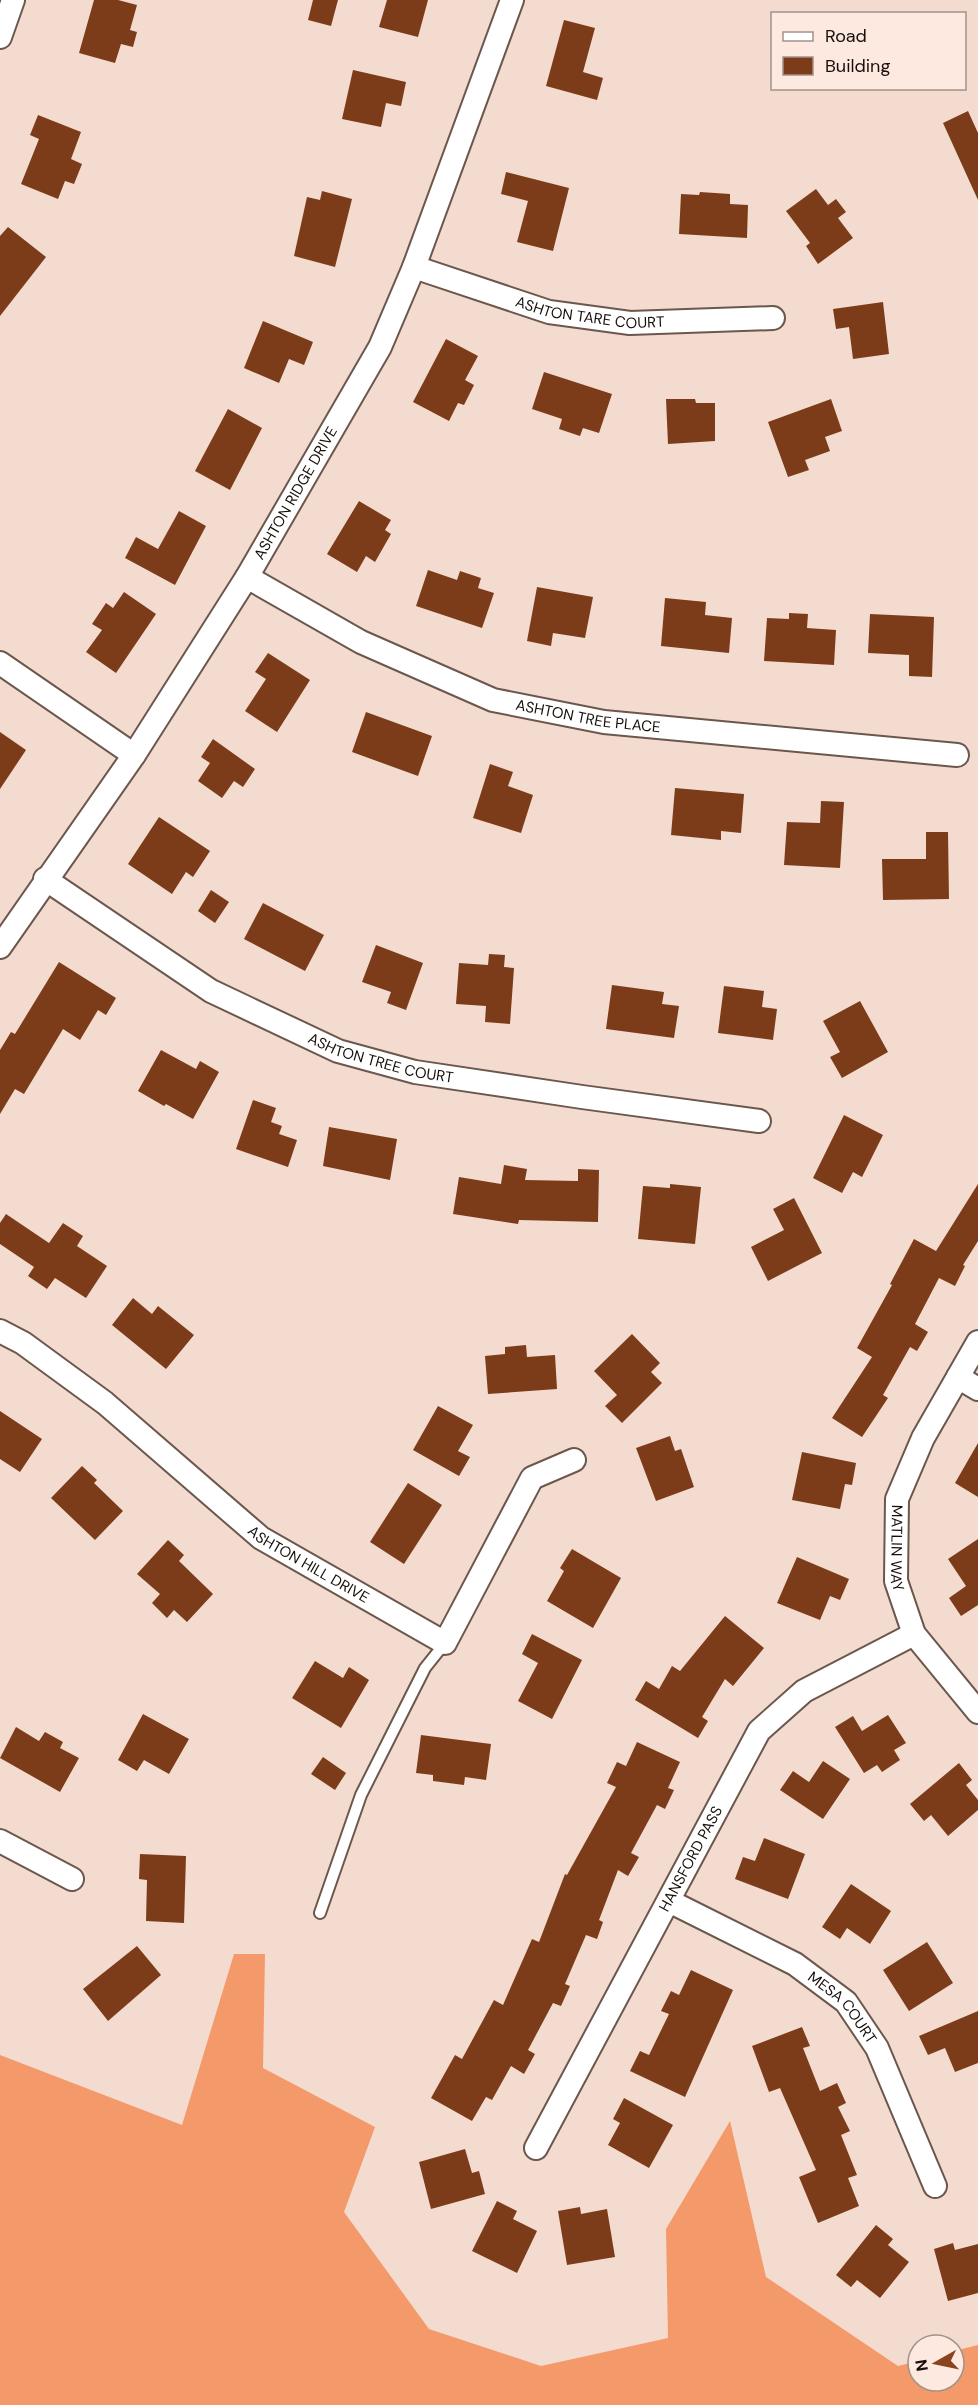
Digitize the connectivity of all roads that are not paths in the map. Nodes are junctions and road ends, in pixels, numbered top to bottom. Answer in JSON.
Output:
{"nodes":[{"id":1,"x":12,"y":0,"type":"edge"},
{"id":2,"x":512,"y":0,"type":"edge"},
{"id":3,"x":0,"y":37,"type":"edge"},
{"id":4,"x":414,"y":267,"type":"junction"},
{"id":5,"x":773,"y":318,"type":"dead end"},
{"id":6,"x":247,"y":577,"type":"junction"},
{"id":7,"x":0,"y":663,"type":"edge"},
{"id":8,"x":134,"y":755,"type":"junction"},
{"id":9,"x":957,"y":755,"type":"dead end"},
{"id":10,"x":45,"y":879,"type":"junction"},
{"id":11,"x":0,"y":947,"type":"edge"},
{"id":12,"x":759,"y":1121,"type":"dead end"},
{"id":13,"x":0,"y":1331,"type":"edge"},
{"id":14,"x":978,"y":1342,"type":"edge"},
{"id":15,"x":958,"y":1377,"type":"junction"},
{"id":16,"x":978,"y":1389,"type":"edge"},
{"id":17,"x":574,"y":1460,"type":"dead end"},
{"id":18,"x":914,"y":1634,"type":"junction"},
{"id":19,"x":445,"y":1643,"type":"junction"},
{"id":20,"x":978,"y":1712,"type":"edge"},
{"id":21,"x":0,"y":1841,"type":"edge"},
{"id":22,"x":72,"y":1879,"type":"dead end"},
{"id":23,"x":669,"y":1901,"type":"junction"},
{"id":24,"x":320,"y":1913,"type":"dead end"},
{"id":25,"x":536,"y":2148,"type":"dead end"},
{"id":26,"x":935,"y":2186,"type":"dead end"}],
"edges":[{"from":1,"to":3,"type":"street"},
{"from":2,"to":4,"type":"street","name":"ASHTON RIDGE DRIVE"},
{"from":4,"to":5,"type":"street","name":"ASHTON TARE COURT"},
{"from":4,"to":6,"type":"street","name":"ASHTON RIDGE DRIVE"},
{"from":6,"to":8,"type":"street","name":"ASHTON RIDGE DRIVE"},
{"from":6,"to":9,"type":"street","name":"ASHTON TREE PLACE"},
{"from":7,"to":8,"type":"street"},
{"from":8,"to":10,"type":"street","name":"ASHTON RIDGE DRIVE"},
{"from":10,"to":11,"type":"street","name":"ASHTON RIDGE DRIVE"},
{"from":10,"to":12,"type":"street","name":"ASHTON TREE COURT"},
{"from":13,"to":19,"type":"street","name":"ASHTON HILL DRIVE"},
{"from":14,"to":15,"type":"street","name":"MATLIN WAY"},
{"from":15,"to":16,"type":"street"},
{"from":15,"to":18,"type":"street","name":"MATLIN WAY"},
{"from":17,"to":19,"type":"street"},
{"from":18,"to":20,"type":"street","name":"MATLIN WAY"},
{"from":18,"to":23,"type":"street","name":"HANSFORD PASS"},
{"from":19,"to":24,"type":"lane"},
{"from":21,"to":22,"type":"street"},
{"from":23,"to":25,"type":"street","name":"HANSFORD PASS"},
{"from":23,"to":26,"type":"street","name":"MESA COURT"}]}
